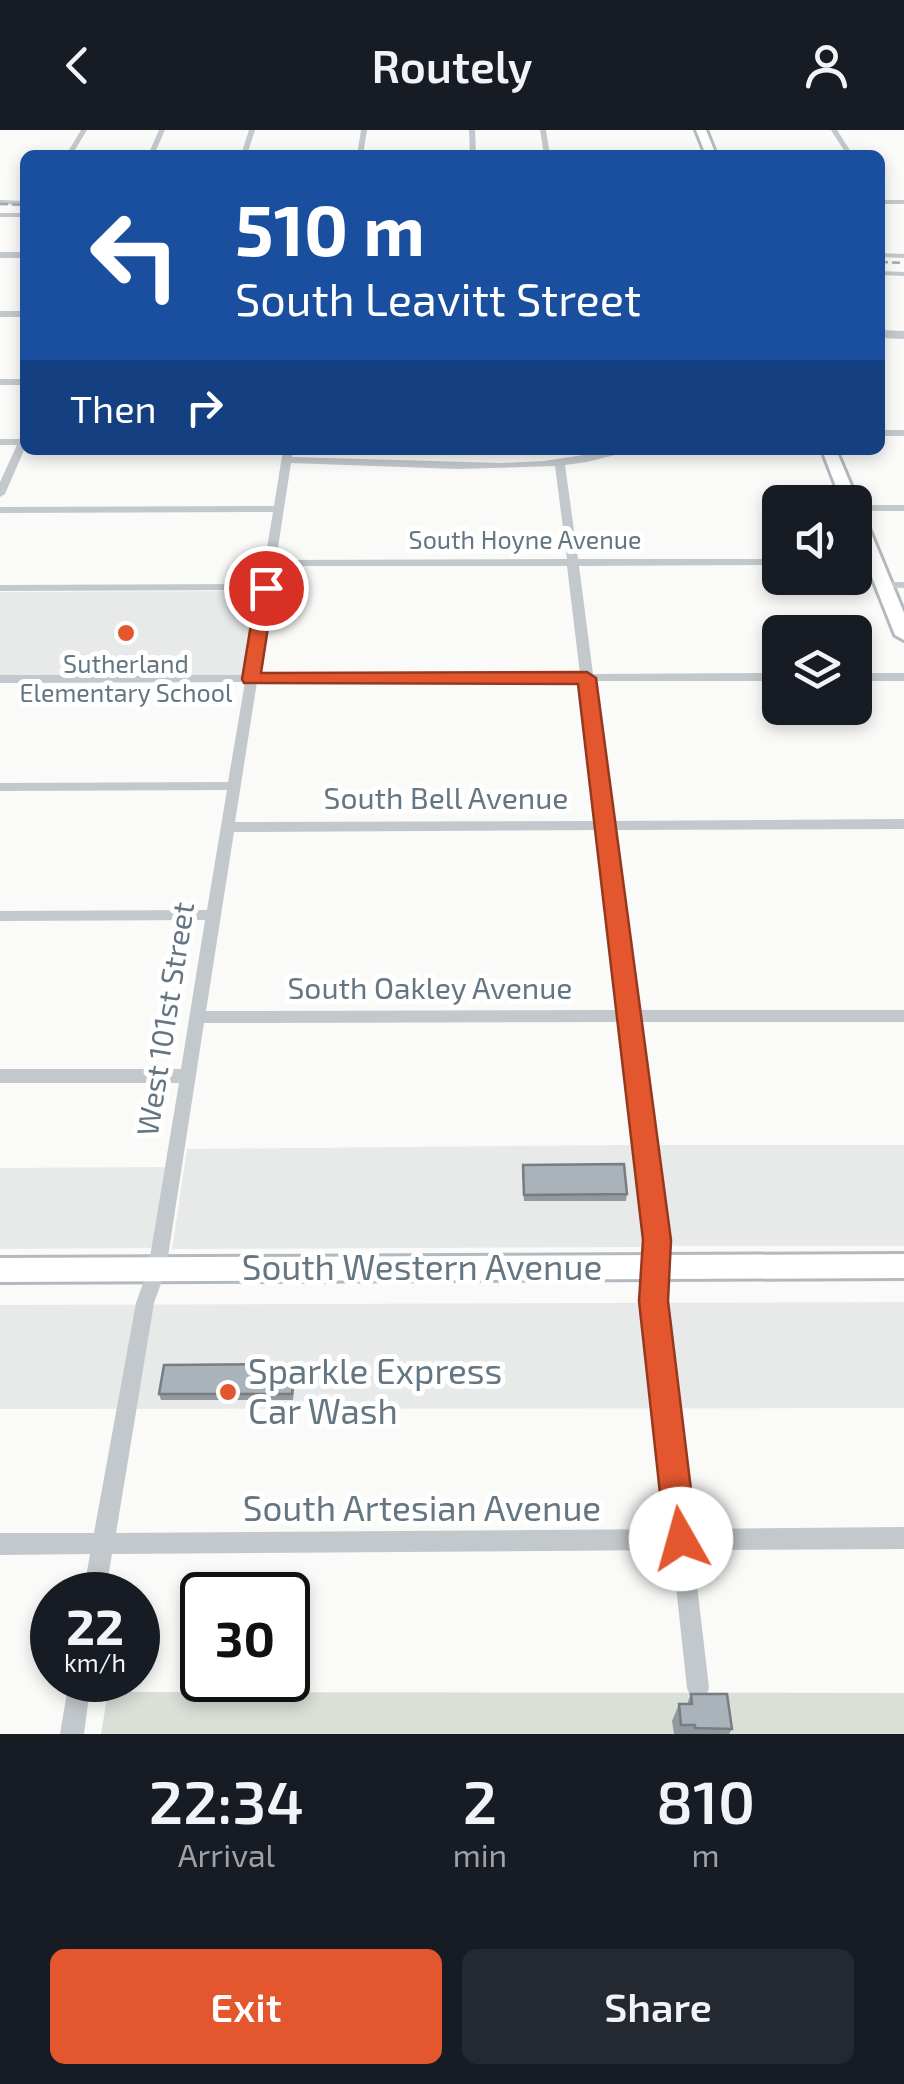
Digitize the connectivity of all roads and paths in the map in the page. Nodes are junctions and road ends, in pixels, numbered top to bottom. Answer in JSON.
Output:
{"nodes":[{"id":1,"x":20,"y":449,"type":"edge"},
{"id":2,"x":287,"y":455,"type":"edge"},
{"id":3,"x":456,"y":455,"type":"edge"},
{"id":4,"x":593,"y":455,"type":"edge"},
{"id":5,"x":831,"y":455,"type":"edge"},
{"id":6,"x":560,"y":462,"type":"junction"},
{"id":7,"x":457,"y":467,"type":"junction"},
{"id":8,"x":843,"y":485,"type":"edge"},
{"id":9,"x":0,"y":494,"type":"edge"},
{"id":10,"x":872,"y":508,"type":"edge"},
{"id":11,"x":904,"y":508,"type":"edge"},
{"id":12,"x":0,"y":510,"type":"edge"},
{"id":13,"x":278,"y":510,"type":"junction"},
{"id":14,"x":872,"y":557,"type":"edge"},
{"id":15,"x":572,"y":562,"type":"junction"},
{"id":16,"x":762,"y":562,"type":"edge"},
{"id":17,"x":874,"y":562,"type":"joint"},
{"id":18,"x":270,"y":563,"type":"junction"},
{"id":19,"x":884,"y":585,"type":"junction"},
{"id":20,"x":904,"y":585,"type":"edge"},
{"id":21,"x":0,"y":588,"type":"edge"},
{"id":22,"x":266,"y":588,"type":"junction"},
{"id":23,"x":904,"y":636,"type":"edge"},
{"id":24,"x":762,"y":677,"type":"edge"},
{"id":25,"x":872,"y":677,"type":"edge"},
{"id":26,"x":904,"y":677,"type":"edge"},
{"id":27,"x":587,"y":678,"type":"junction"},
{"id":28,"x":251,"y":679,"type":"junction"},
{"id":29,"x":0,"y":680,"type":"edge"},
{"id":30,"x":234,"y":786,"type":"junction"},
{"id":31,"x":0,"y":787,"type":"edge"},
{"id":32,"x":904,"y":824,"type":"edge"},
{"id":33,"x":605,"y":826,"type":"junction"},
{"id":34,"x":228,"y":827,"type":"junction"},
{"id":35,"x":213,"y":915,"type":"junction"},
{"id":36,"x":0,"y":916,"type":"edge"},
{"id":37,"x":628,"y":1016,"type":"junction"},
{"id":38,"x":904,"y":1016,"type":"edge"},
{"id":39,"x":197,"y":1017,"type":"junction"},
{"id":40,"x":0,"y":1076,"type":"edge"},
{"id":41,"x":188,"y":1076,"type":"junction"},
{"id":42,"x":904,"y":1266,"type":"edge"},
{"id":43,"x":656,"y":1267,"type":"junction"},
{"id":44,"x":0,"y":1270,"type":"edge"},
{"id":45,"x":157,"y":1270,"type":"junction"},
{"id":46,"x":904,"y":1538,"type":"edge"},
{"id":47,"x":681,"y":1539,"type":"junction"},
{"id":48,"x":103,"y":1543,"type":"junction"},
{"id":49,"x":0,"y":1544,"type":"edge"},
{"id":50,"x":98,"y":1572,"type":"edge"},
{"id":51,"x":698,"y":1688,"type":"dead end"},
{"id":52,"x":77,"y":1702,"type":"edge"},
{"id":53,"x":72,"y":1734,"type":"edge"}],
"edges":[{"from":1,"to":9,"type":"street"},
{"from":2,"to":7,"type":"street"},
{"from":2,"to":13,"type":"street","name":"West 101st Street"},
{"from":3,"to":7,"type":"street"},
{"from":4,"to":6,"type":"street"},
{"from":5,"to":8,"type":"main road"},
{"from":6,"to":7,"type":"street"},
{"from":6,"to":15,"type":"street"},
{"from":10,"to":11,"type":"street"},
{"from":12,"to":13,"type":"street"},
{"from":13,"to":18,"type":"street","name":"West 101st Street"},
{"from":14,"to":17,"type":"main road"},
{"from":15,"to":16,"type":"street","name":"South Hoyne Avenue"},
{"from":15,"to":18,"type":"street","name":"South Hoyne Avenue"},
{"from":15,"to":27,"type":"street"},
{"from":17,"to":19,"type":"main road"},
{"from":18,"to":22,"type":"street","name":"West 101st Street"},
{"from":19,"to":20,"type":"street"},
{"from":19,"to":23,"type":"main road"},
{"from":21,"to":22,"type":"street"},
{"from":22,"to":28,"type":"street","name":"West 101st Street"},
{"from":24,"to":27,"type":"street"},
{"from":25,"to":26,"type":"street"},
{"from":27,"to":28,"type":"street"},
{"from":27,"to":33,"type":"street"},
{"from":28,"to":29,"type":"street"},
{"from":28,"to":30,"type":"street","name":"West 101st Street"},
{"from":30,"to":31,"type":"street"},
{"from":30,"to":34,"type":"street","name":"West 101st Street"},
{"from":32,"to":33,"type":"street","name":"South Bell Avenue"},
{"from":33,"to":34,"type":"street","name":"South Bell Avenue"},
{"from":33,"to":37,"type":"street"},
{"from":34,"to":35,"type":"street","name":"West 101st Street"},
{"from":35,"to":36,"type":"street"},
{"from":35,"to":39,"type":"street","name":"West 101st Street"},
{"from":37,"to":38,"type":"street","name":"South Oakley Avenue"},
{"from":37,"to":39,"type":"street","name":"South Oakley Avenue"},
{"from":37,"to":43,"type":"street"},
{"from":39,"to":41,"type":"street","name":"West 101st Street"},
{"from":40,"to":41,"type":"street"},
{"from":41,"to":45,"type":"street","name":"West 101st Street"},
{"from":42,"to":43,"type":"main road","name":"South Western Avenue"},
{"from":43,"to":45,"type":"main road","name":"South Western Avenue"},
{"from":43,"to":47,"type":"street"},
{"from":44,"to":45,"type":"main road","name":"South Western Avenue"},
{"from":45,"to":48,"type":"street","name":"West 101st Street"},
{"from":46,"to":47,"type":"street","name":"South Artesian Avenue"},
{"from":47,"to":48,"type":"street","name":"South Artesian Avenue"},
{"from":47,"to":51,"type":"street"},
{"from":48,"to":49,"type":"street","name":"South Artesian Avenue"},
{"from":48,"to":50,"type":"street","name":"West 101st Street"},
{"from":52,"to":53,"type":"street"}]}
